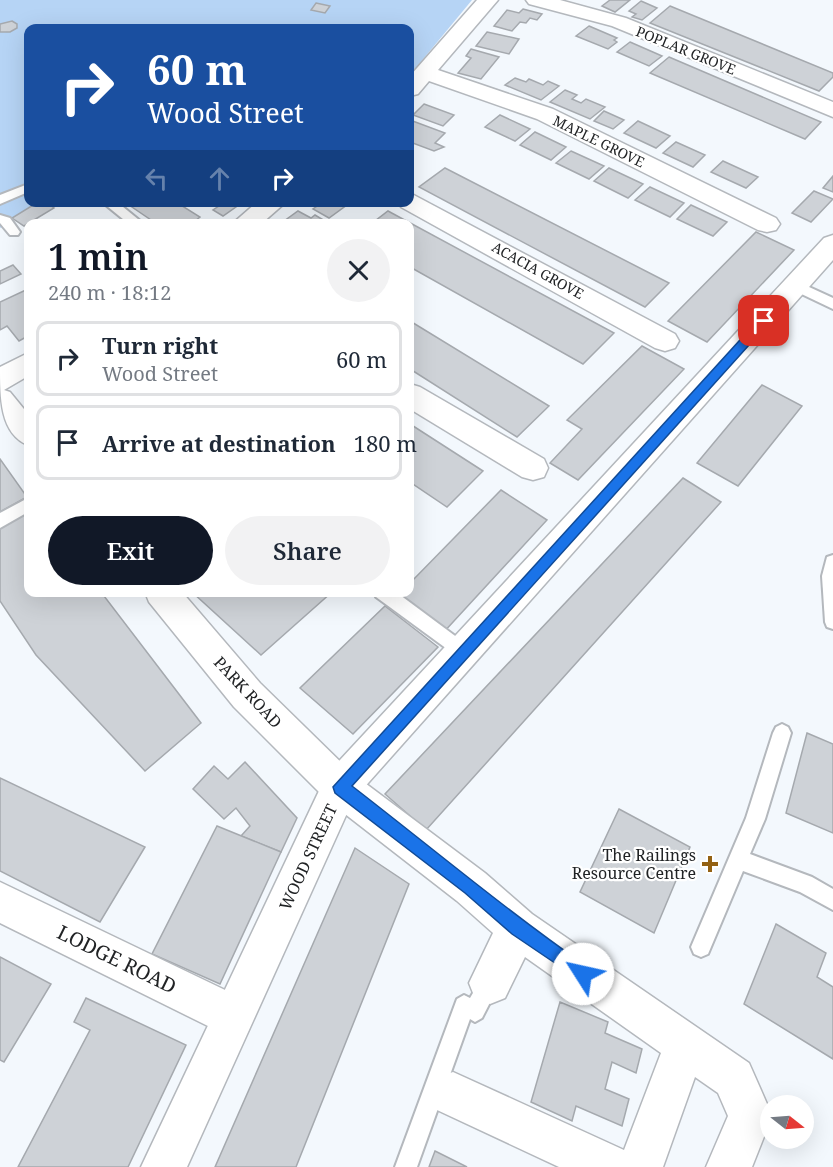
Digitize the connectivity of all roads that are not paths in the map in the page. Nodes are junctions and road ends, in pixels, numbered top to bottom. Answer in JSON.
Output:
{"nodes":[{"id":1,"x":488,"y":0,"type":"edge"},
{"id":2,"x":536,"y":0,"type":"edge"},
{"id":3,"x":426,"y":73,"type":"junction"},
{"id":4,"x":414,"y":85,"type":"edge"},
{"id":5,"x":833,"y":110,"type":"edge"},
{"id":6,"x":24,"y":190,"type":"edge"},
{"id":7,"x":0,"y":200,"type":"edge"},
{"id":8,"x":414,"y":203,"type":"edge"},
{"id":9,"x":115,"y":207,"type":"edge"},
{"id":10,"x":266,"y":207,"type":"edge"},
{"id":11,"x":0,"y":219,"type":"edge"},
{"id":12,"x":131,"y":219,"type":"edge"},
{"id":13,"x":251,"y":219,"type":"edge"},
{"id":14,"x":767,"y":224,"type":"dead end"},
{"id":15,"x":14,"y":232,"type":"dead end"},
{"id":16,"x":833,"y":244,"type":"edge"},
{"id":17,"x":796,"y":286,"type":"junction"},
{"id":18,"x":833,"y":304,"type":"edge"},
{"id":19,"x":665,"y":341,"type":"dead end"},
{"id":20,"x":24,"y":366,"type":"edge"},
{"id":21,"x":0,"y":381,"type":"edge"},
{"id":22,"x":414,"y":397,"type":"edge"},
{"id":23,"x":0,"y":400,"type":"edge"},
{"id":24,"x":24,"y":429,"type":"edge"},
{"id":25,"x":533,"y":468,"type":"dead end"},
{"id":26,"x":24,"y":506,"type":"edge"},
{"id":27,"x":0,"y":521,"type":"edge"},
{"id":28,"x":833,"y":562,"type":"edge"},
{"id":29,"x":165,"y":597,"type":"edge"},
{"id":30,"x":389,"y":597,"type":"edge"},
{"id":31,"x":833,"y":622,"type":"edge"},
{"id":32,"x":464,"y":652,"type":"junction"},
{"id":33,"x":782,"y":734,"type":"dead end"},
{"id":34,"x":340,"y":787,"type":"junction"},
{"id":35,"x":739,"y":860,"type":"junction"},
{"id":36,"x":833,"y":900,"type":"edge"},
{"id":37,"x":0,"y":902,"type":"edge"},
{"id":38,"x":518,"y":928,"type":"junction"},
{"id":39,"x":700,"y":947,"type":"dead end"},
{"id":40,"x":489,"y":983,"type":"joint"},
{"id":41,"x":233,"y":1016,"type":"junction"},
{"id":42,"x":685,"y":1045,"type":"junction"},
{"id":43,"x":453,"y":1094,"type":"dead end"},
{"id":44,"x":164,"y":1167,"type":"edge"},
{"id":45,"x":406,"y":1167,"type":"edge"},
{"id":46,"x":609,"y":1167,"type":"edge"},
{"id":47,"x":640,"y":1167,"type":"edge"},
{"id":48,"x":729,"y":1167,"type":"edge"}],
"edges":[{"from":1,"to":3,"type":"street"},
{"from":2,"to":5,"type":"street","name":"POPLAR GROVE"},
{"from":3,"to":4,"type":"street"},
{"from":3,"to":14,"type":"street","name":"MAPLE GROVE"},
{"from":6,"to":7,"type":"lane"},
{"from":8,"to":19,"type":"street","name":"ACACIA GROVE"},
{"from":9,"to":12,"type":"lane"},
{"from":10,"to":13,"type":"street"},
{"from":11,"to":15,"type":"lane"},
{"from":16,"to":17,"type":"street","name":"WOOD STREET"},
{"from":17,"to":18,"type":"lane"},
{"from":17,"to":32,"type":"street","name":"WOOD STREET"},
{"from":20,"to":21,"type":"street"},
{"from":22,"to":25,"type":"street"},
{"from":23,"to":24,"type":"street"},
{"from":26,"to":27,"type":"lane"},
{"from":28,"to":31,"type":"lane"},
{"from":29,"to":34,"type":"street","name":"PARK ROAD"},
{"from":30,"to":32,"type":"lane"},
{"from":32,"to":34,"type":"street","name":"WOOD STREET"},
{"from":33,"to":35,"type":"lane"},
{"from":34,"to":38,"type":"street","name":"PARK ROAD"},
{"from":34,"to":41,"type":"street","name":"WOOD STREET"},
{"from":35,"to":36,"type":"lane"},
{"from":35,"to":39,"type":"lane"},
{"from":37,"to":41,"type":"street","name":"LODGE ROAD"},
{"from":38,"to":40,"type":"street"},
{"from":38,"to":42,"type":"street","name":"PARK ROAD"},
{"from":40,"to":45,"type":"lane"},
{"from":41,"to":44,"type":"street","name":"WOOD STREET"},
{"from":42,"to":47,"type":"street"},
{"from":42,"to":48,"type":"street","name":"PARK ROAD"},
{"from":43,"to":46,"type":"street"}]}
